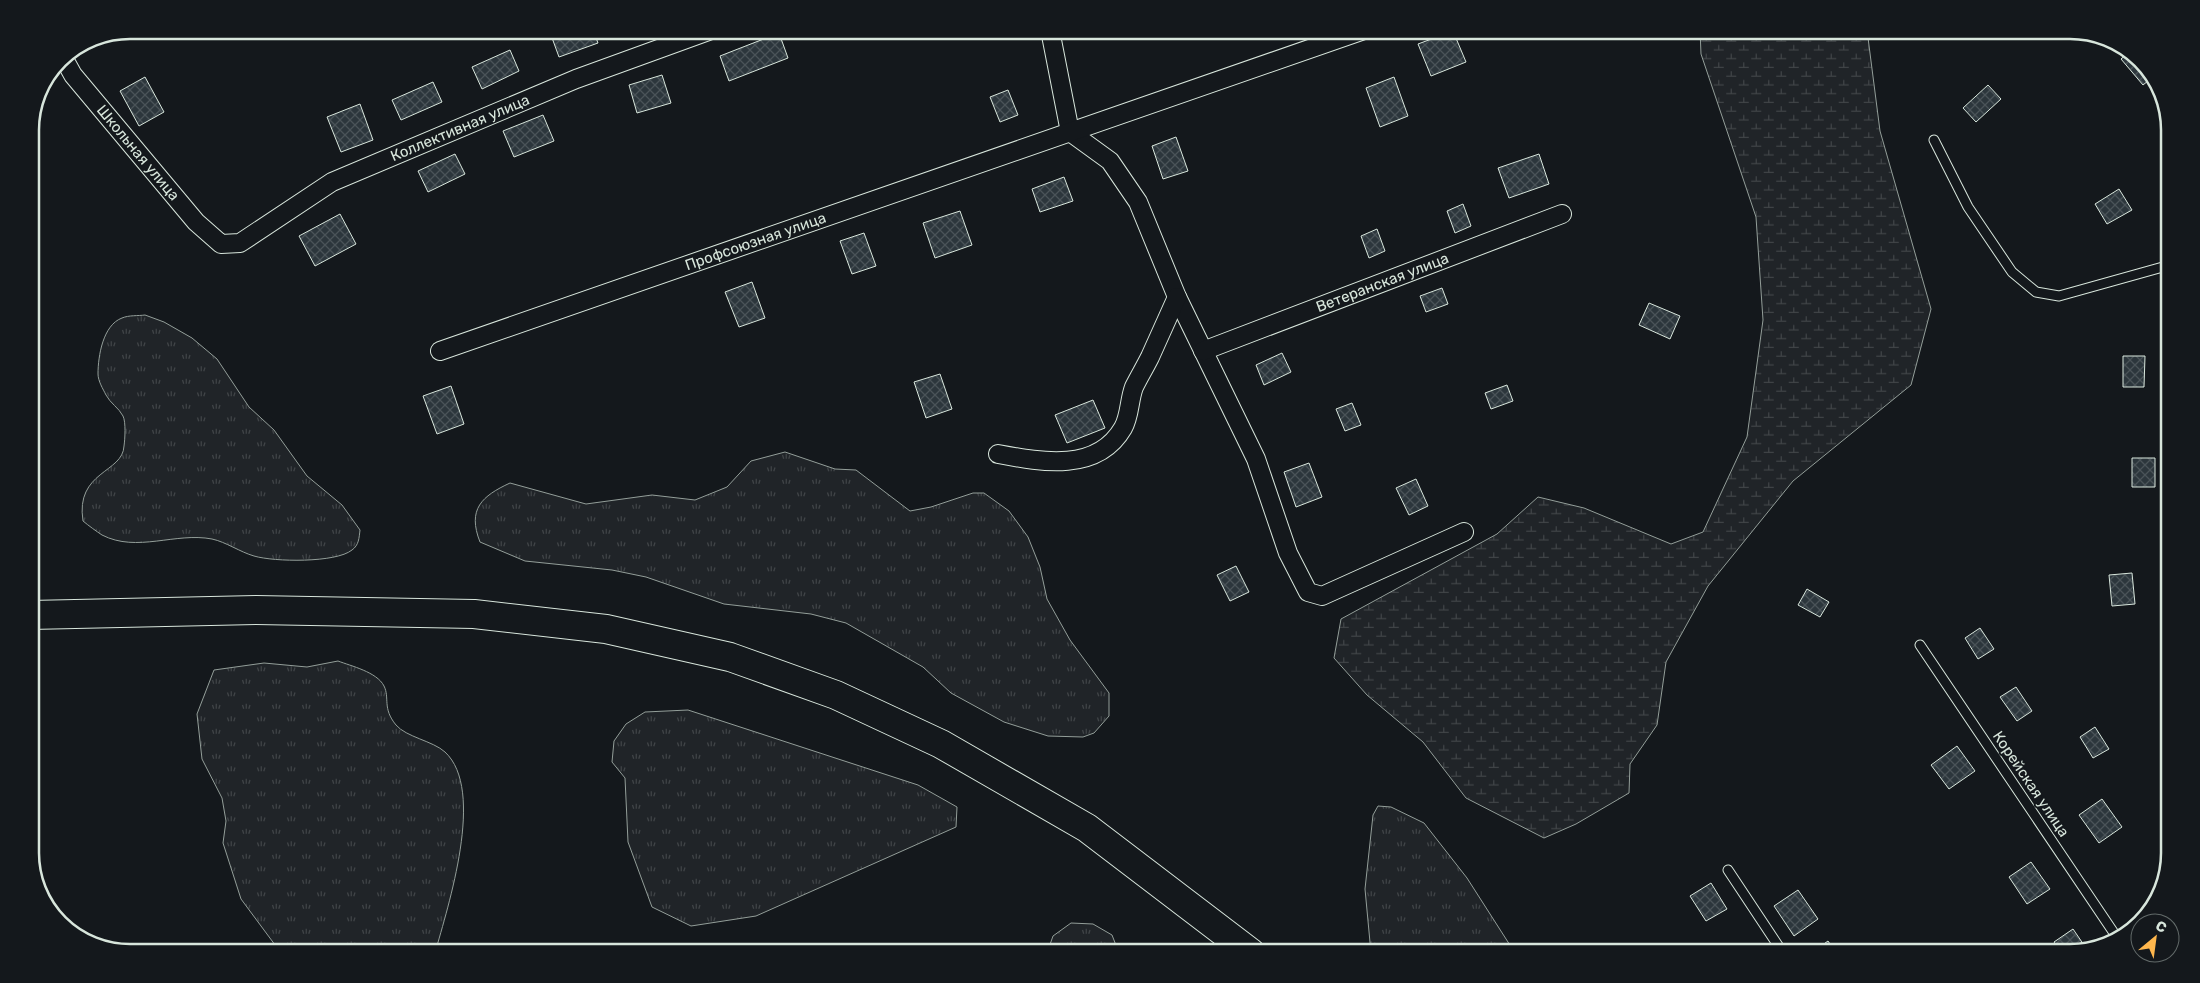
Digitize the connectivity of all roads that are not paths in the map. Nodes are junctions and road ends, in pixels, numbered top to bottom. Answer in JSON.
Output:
{"nodes":[{"id":1,"x":686,"y":39,"type":"edge"},
{"id":2,"x":1052,"y":39,"type":"edge"},
{"id":3,"x":1338,"y":39,"type":"edge"},
{"id":4,"x":67,"y":64,"type":"edge"},
{"id":5,"x":1070,"y":132,"type":"junction"},
{"id":6,"x":1934,"y":140,"type":"dead end"},
{"id":7,"x":1562,"y":214,"type":"dead end"},
{"id":8,"x":221,"y":244,"type":"joint"},
{"id":9,"x":2161,"y":268,"type":"edge"},
{"id":10,"x":1177,"y":297,"type":"junction"},
{"id":11,"x":440,"y":350,"type":"dead end"},
{"id":12,"x":1203,"y":351,"type":"junction"},
{"id":13,"x":998,"y":454,"type":"dead end"},
{"id":14,"x":1464,"y":532,"type":"dead end"},
{"id":15,"x":39,"y":615,"type":"edge"},
{"id":16,"x":1920,"y":645,"type":"dead end"},
{"id":17,"x":1728,"y":870,"type":"dead end"},
{"id":18,"x":2114,"y":933,"type":"edge"},
{"id":19,"x":1239,"y":944,"type":"edge"},
{"id":20,"x":1777,"y":944,"type":"edge"}],
"edges":[{"from":1,"to":8,"type":"street","name":"Коллективная улица"},
{"from":2,"to":5,"type":"street"},
{"from":3,"to":5,"type":"street","name":"Профсоюзная улица"},
{"from":4,"to":8,"type":"street","name":"Школьная улица"},
{"from":5,"to":10,"type":"street"},
{"from":5,"to":11,"type":"street","name":"Профсоюзная улица"},
{"from":6,"to":9,"type":"lane"},
{"from":7,"to":12,"type":"street","name":"Ветеранская улица"},
{"from":10,"to":12,"type":"street"},
{"from":10,"to":13,"type":"street"},
{"from":12,"to":14,"type":"street"},
{"from":15,"to":19,"type":"main road"},
{"from":16,"to":18,"type":"lane","name":"Корейская улица"},
{"from":17,"to":20,"type":"lane"}]}
